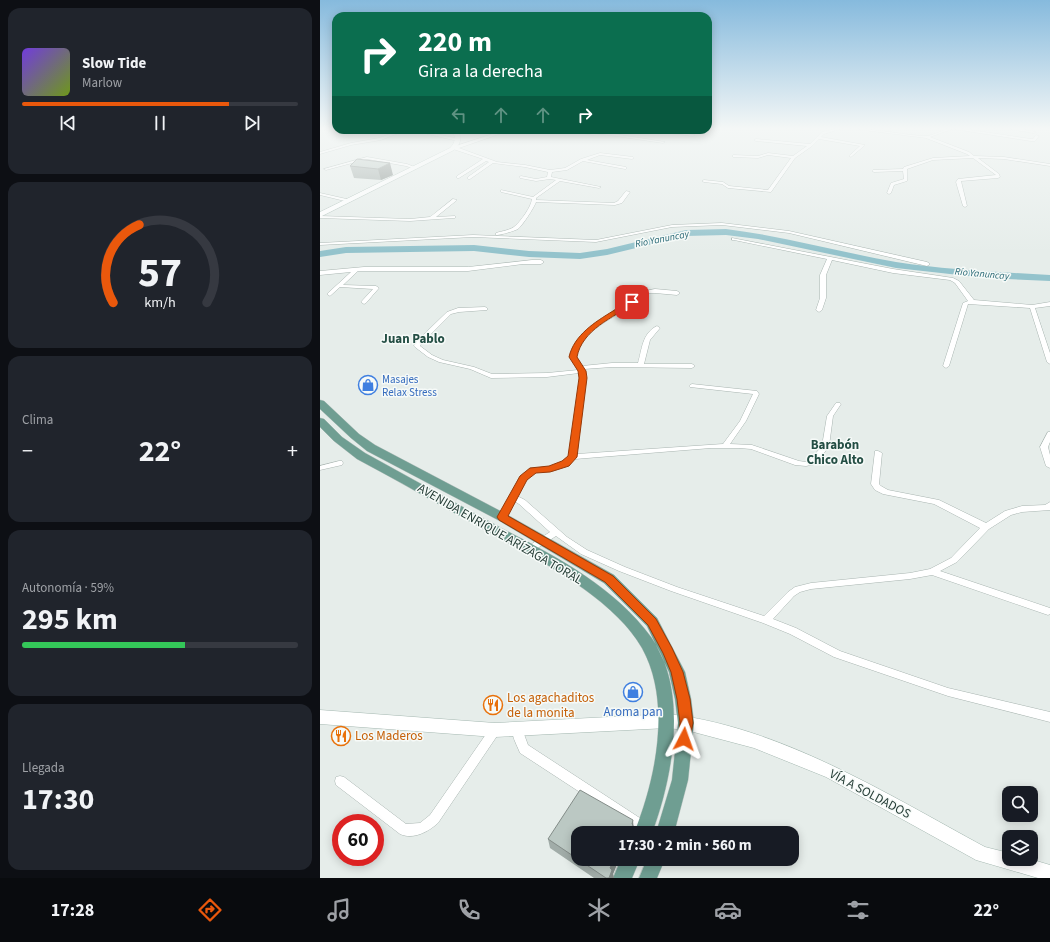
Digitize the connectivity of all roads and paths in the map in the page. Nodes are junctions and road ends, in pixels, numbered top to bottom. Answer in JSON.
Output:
{"nodes":[{"id":1,"x":411,"y":170,"type":"edge"},
{"id":2,"x":468,"y":170,"type":"edge"},
{"id":3,"x":481,"y":170,"type":"edge"},
{"id":4,"x":543,"y":170,"type":"edge"},
{"id":5,"x":558,"y":170,"type":"edge"},
{"id":6,"x":785,"y":170,"type":"edge"},
{"id":7,"x":905,"y":170,"type":"joint"},
{"id":8,"x":992,"y":170,"type":"edge"},
{"id":9,"x":550,"y":171,"type":"junction"},
{"id":10,"x":874,"y":171,"type":"dead end"},
{"id":11,"x":458,"y":176,"type":"dead end"},
{"id":12,"x":521,"y":177,"type":"dead end"},
{"id":13,"x":469,"y":178,"type":"dead end"},
{"id":14,"x":550,"y":178,"type":"junction"},
{"id":15,"x":559,"y":180,"type":"junction"},
{"id":16,"x":704,"y":181,"type":"dead end"},
{"id":17,"x":599,"y":187,"type":"dead end"},
{"id":18,"x":503,"y":191,"type":"dead end"},
{"id":19,"x":628,"y":192,"type":"dead end"},
{"id":20,"x":889,"y":193,"type":"dead end"},
{"id":21,"x":320,"y":194,"type":"edge"},
{"id":22,"x":534,"y":199,"type":"junction"},
{"id":23,"x":455,"y":200,"type":"dead end"},
{"id":24,"x":349,"y":201,"type":"junction"},
{"id":25,"x":965,"y":206,"type":"dead end"},
{"id":26,"x":320,"y":216,"type":"edge"},
{"id":27,"x":453,"y":217,"type":"dead end"},
{"id":28,"x":432,"y":219,"type":"junction"},
{"id":29,"x":488,"y":236,"type":"junction"},
{"id":30,"x":734,"y":239,"type":"dead end"},
{"id":31,"x":320,"y":244,"type":"edge"},
{"id":32,"x":830,"y":258,"type":"junction"},
{"id":33,"x":541,"y":262,"type":"dead end"},
{"id":34,"x":927,"y":264,"type":"dead end"},
{"id":35,"x":356,"y":270,"type":"junction"},
{"id":36,"x":320,"y":274,"type":"edge"},
{"id":37,"x":341,"y":286,"type":"junction"},
{"id":38,"x":677,"y":292,"type":"dead end"},
{"id":39,"x":330,"y":294,"type":"dead end"},
{"id":40,"x":364,"y":302,"type":"dead end"},
{"id":41,"x":972,"y":302,"type":"junction"},
{"id":42,"x":1050,"y":304,"type":"edge"},
{"id":43,"x":1032,"y":307,"type":"junction"},
{"id":44,"x":484,"y":309,"type":"dead end"},
{"id":45,"x":819,"y":310,"type":"dead end"},
{"id":46,"x":657,"y":328,"type":"dead end"},
{"id":47,"x":1050,"y":362,"type":"edge"},
{"id":48,"x":642,"y":365,"type":"junction"},
{"id":49,"x":692,"y":366,"type":"dead end"},
{"id":50,"x":946,"y":366,"type":"dead end"},
{"id":51,"x":581,"y":370,"type":"junction"},
{"id":52,"x":692,"y":386,"type":"dead end"},
{"id":53,"x":320,"y":403,"type":"edge"},
{"id":54,"x":838,"y":404,"type":"dead end"},
{"id":55,"x":320,"y":421,"type":"edge"},
{"id":56,"x":1050,"y":434,"type":"edge"},
{"id":57,"x":725,"y":446,"type":"junction"},
{"id":58,"x":878,"y":453,"type":"dead end"},
{"id":59,"x":573,"y":457,"type":"junction"},
{"id":60,"x":339,"y":463,"type":"dead end"},
{"id":61,"x":1050,"y":466,"type":"edge"},
{"id":62,"x":320,"y":468,"type":"edge"},
{"id":63,"x":512,"y":497,"type":"junction"},
{"id":64,"x":1049,"y":508,"type":"edge"},
{"id":65,"x":502,"y":517,"type":"junction"},
{"id":66,"x":986,"y":527,"type":"junction"},
{"id":67,"x":556,"y":532,"type":"junction"},
{"id":68,"x":543,"y":540,"type":"junction"},
{"id":69,"x":530,"y":549,"type":"junction"},
{"id":70,"x":932,"y":572,"type":"junction"},
{"id":71,"x":1048,"y":611,"type":"dead end"},
{"id":72,"x":766,"y":620,"type":"junction"},
{"id":73,"x":320,"y":717,"type":"edge"},
{"id":74,"x":1050,"y":717,"type":"edge"},
{"id":75,"x":667,"y":721,"type":"junction"},
{"id":76,"x":686,"y":723,"type":"junction"},
{"id":77,"x":517,"y":729,"type":"junction"},
{"id":78,"x":495,"y":730,"type":"junction"},
{"id":79,"x":340,"y":781,"type":"dead end"},
{"id":80,"x":638,"y":826,"type":"edge"},
{"id":81,"x":646,"y":826,"type":"edge"},
{"id":82,"x":667,"y":826,"type":"edge"},
{"id":83,"x":628,"y":866,"type":"edge"},
{"id":84,"x":653,"y":866,"type":"edge"},
{"id":85,"x":1050,"y":873,"type":"edge"},
{"id":86,"x":622,"y":878,"type":"edge"},
{"id":87,"x":648,"y":878,"type":"edge"}],
"edges":[{"from":1,"to":24,"type":"street"},
{"from":2,"to":11,"type":"street"},
{"from":3,"to":13,"type":"street"},
{"from":4,"to":9,"type":"street"},
{"from":5,"to":9,"type":"street"},
{"from":6,"to":16,"type":"street"},
{"from":7,"to":10,"type":"street"},
{"from":7,"to":20,"type":"street"},
{"from":8,"to":25,"type":"street"},
{"from":9,"to":14,"type":"street"},
{"from":12,"to":14,"type":"street"},
{"from":14,"to":15,"type":"street"},
{"from":15,"to":17,"type":"street"},
{"from":15,"to":22,"type":"street"},
{"from":18,"to":22,"type":"street"},
{"from":19,"to":22,"type":"street"},
{"from":21,"to":24,"type":"street"},
{"from":22,"to":29,"type":"street"},
{"from":23,"to":28,"type":"street"},
{"from":24,"to":26,"type":"street"},
{"from":26,"to":28,"type":"street"},
{"from":27,"to":28,"type":"street"},
{"from":29,"to":31,"type":"street"},
{"from":29,"to":34,"type":"street"},
{"from":30,"to":32,"type":"street"},
{"from":32,"to":41,"type":"street"},
{"from":32,"to":45,"type":"street"},
{"from":33,"to":35,"type":"street"},
{"from":35,"to":36,"type":"street"},
{"from":35,"to":37,"type":"street"},
{"from":37,"to":39,"type":"street"},
{"from":37,"to":40,"type":"street"},
{"from":38,"to":51,"type":"street"},
{"from":41,"to":43,"type":"street"},
{"from":41,"to":50,"type":"street"},
{"from":42,"to":43,"type":"street"},
{"from":43,"to":47,"type":"street"},
{"from":44,"to":51,"type":"street"},
{"from":46,"to":48,"type":"street"},
{"from":48,"to":49,"type":"street"},
{"from":48,"to":51,"type":"street"},
{"from":51,"to":59,"type":"street"},
{"from":52,"to":57,"type":"street"},
{"from":53,"to":65,"type":"main road","name":"AVENIDA ENRIQUE ARÍZAGA TORAL"},
{"from":54,"to":57,"type":"street"},
{"from":55,"to":69,"type":"main road","name":"AVENIDA ENRIQUE ARÍZAGA TORAL"},
{"from":56,"to":61,"type":"street"},
{"from":57,"to":59,"type":"street"},
{"from":58,"to":66,"type":"street"},
{"from":59,"to":63,"type":"street"},
{"from":60,"to":62,"type":"street"},
{"from":63,"to":65,"type":"street"},
{"from":63,"to":67,"type":"street"},
{"from":64,"to":66,"type":"street"},
{"from":65,"to":68,"type":"main road","name":"AVENIDA ENRIQUE ARÍZAGA TORAL"},
{"from":66,"to":70,"type":"street"},
{"from":67,"to":68,"type":"street"},
{"from":67,"to":72,"type":"street"},
{"from":68,"to":69,"type":"street"},
{"from":68,"to":76,"type":"main road","name":"AVENIDA ENRIQUE ARÍZAGA TORAL"},
{"from":69,"to":75,"type":"main road","name":"AVENIDA ENRIQUE ARÍZAGA TORAL"},
{"from":70,"to":71,"type":"street"},
{"from":70,"to":72,"type":"street"},
{"from":72,"to":74,"type":"street"},
{"from":73,"to":78,"type":"street","name":"VÍA A SOLDADOS"},
{"from":75,"to":76,"type":"street","name":"VÍA A SOLDADOS"},
{"from":75,"to":77,"type":"street","name":"VÍA A SOLDADOS"},
{"from":75,"to":81,"type":"main road","name":"AVENIDA ENRIQUE ARÍZAGA TORAL"},
{"from":76,"to":82,"type":"main road","name":"AVENIDA ENRIQUE ARÍZAGA TORAL"},
{"from":76,"to":85,"type":"street","name":"VÍA A SOLDADOS"},
{"from":77,"to":78,"type":"street","name":"VÍA A SOLDADOS"},
{"from":77,"to":80,"type":"street"},
{"from":78,"to":79,"type":"street"},
{"from":83,"to":86,"type":"main road"},
{"from":84,"to":87,"type":"main road"}]}
